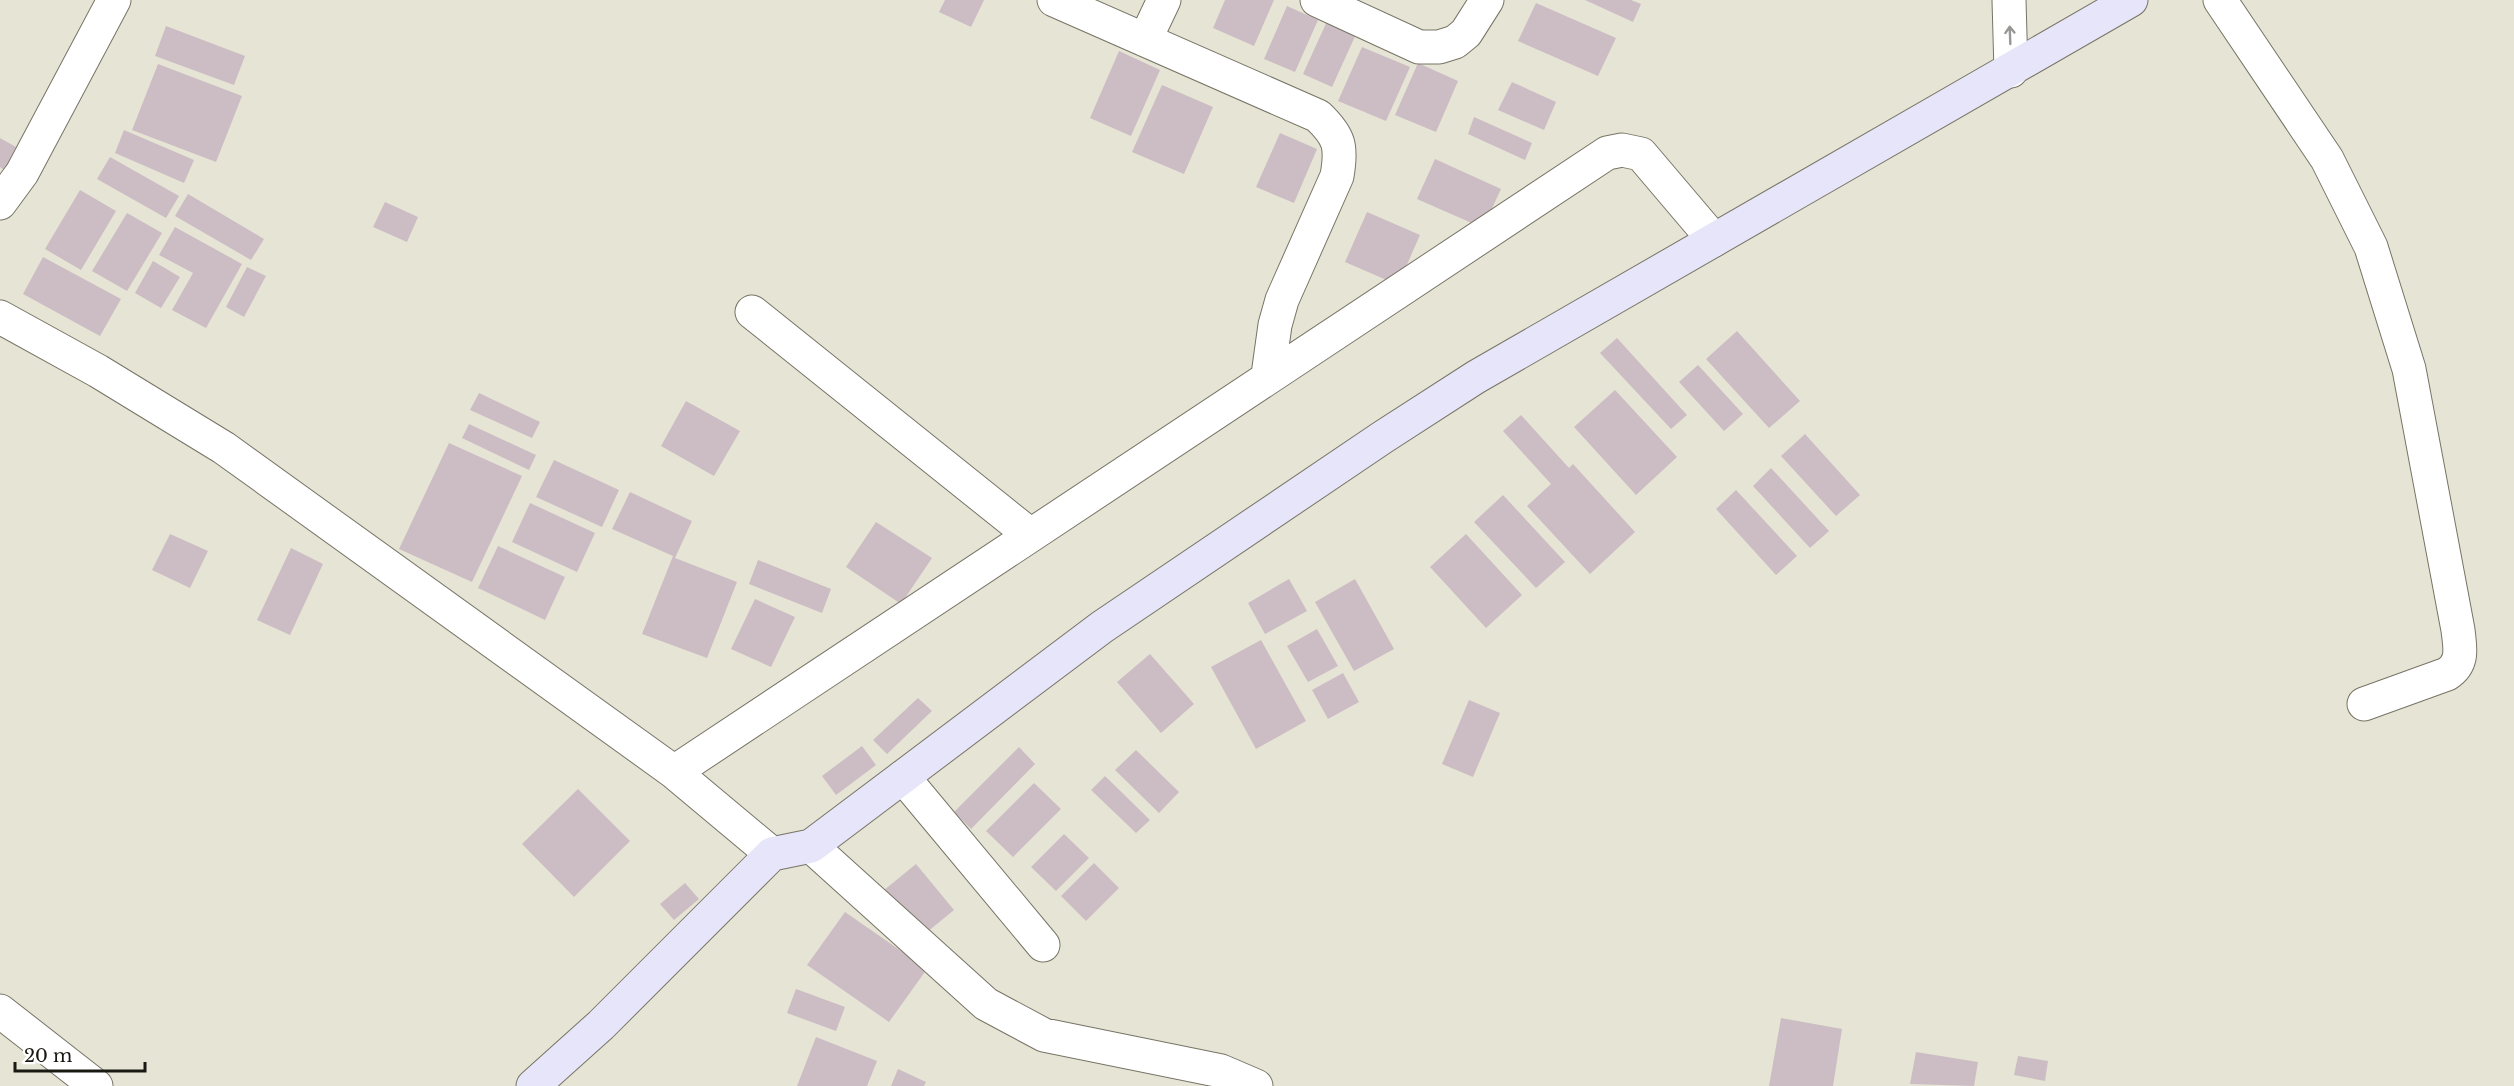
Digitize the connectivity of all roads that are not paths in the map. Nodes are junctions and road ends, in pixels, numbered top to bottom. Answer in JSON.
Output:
{"nodes":[{"id":1,"x":114,"y":0,"type":"edge"},
{"id":2,"x":1054,"y":0,"type":"edge"},
{"id":3,"x":1164,"y":0,"type":"edge"},
{"id":4,"x":1317,"y":0,"type":"edge"},
{"id":5,"x":1487,"y":0,"type":"edge"},
{"id":6,"x":2009,"y":0,"type":"edge"},
{"id":7,"x":2131,"y":0,"type":"edge"},
{"id":8,"x":2220,"y":0,"type":"edge"},
{"id":9,"x":1145,"y":40,"type":"junction"},
{"id":10,"x":2011,"y":71,"type":"junction"},
{"id":11,"x":0,"y":203,"type":"edge"},
{"id":12,"x":1714,"y":240,"type":"junction"},
{"id":13,"x":752,"y":312,"type":"dead end"},
{"id":14,"x":0,"y":317,"type":"edge"},
{"id":15,"x":1268,"y":375,"type":"junction"},
{"id":16,"x":1029,"y":534,"type":"junction"},
{"id":17,"x":2364,"y":704,"type":"dead end"},
{"id":18,"x":674,"y":772,"type":"junction"},
{"id":19,"x":903,"y":777,"type":"junction"},
{"id":20,"x":811,"y":846,"type":"junction"},
{"id":21,"x":772,"y":854,"type":"junction"},
{"id":22,"x":1043,"y":945,"type":"dead end"},
{"id":23,"x":0,"y":1011,"type":"edge"},
{"id":24,"x":96,"y":1086,"type":"edge"},
{"id":25,"x":533,"y":1086,"type":"edge"},
{"id":26,"x":1256,"y":1086,"type":"edge"}],
"edges":[{"from":1,"to":11,"type":"street"},
{"from":2,"to":9,"type":"street"},
{"from":3,"to":9,"type":"street"},
{"from":4,"to":5,"type":"street"},
{"from":10,"to":6,"type":"street","one_way":true},
{"from":7,"to":10,"type":"street"},
{"from":8,"to":17,"type":"street"},
{"from":9,"to":15,"type":"street"},
{"from":10,"to":12,"type":"street"},
{"from":12,"to":15,"type":"street"},
{"from":12,"to":19,"type":"street"},
{"from":13,"to":16,"type":"street"},
{"from":14,"to":18,"type":"street"},
{"from":15,"to":16,"type":"street"},
{"from":16,"to":18,"type":"street"},
{"from":18,"to":21,"type":"street"},
{"from":19,"to":20,"type":"street"},
{"from":19,"to":22,"type":"street"},
{"from":20,"to":21,"type":"street"},
{"from":20,"to":26,"type":"street"},
{"from":21,"to":25,"type":"street"},
{"from":23,"to":24,"type":"street"}]}
